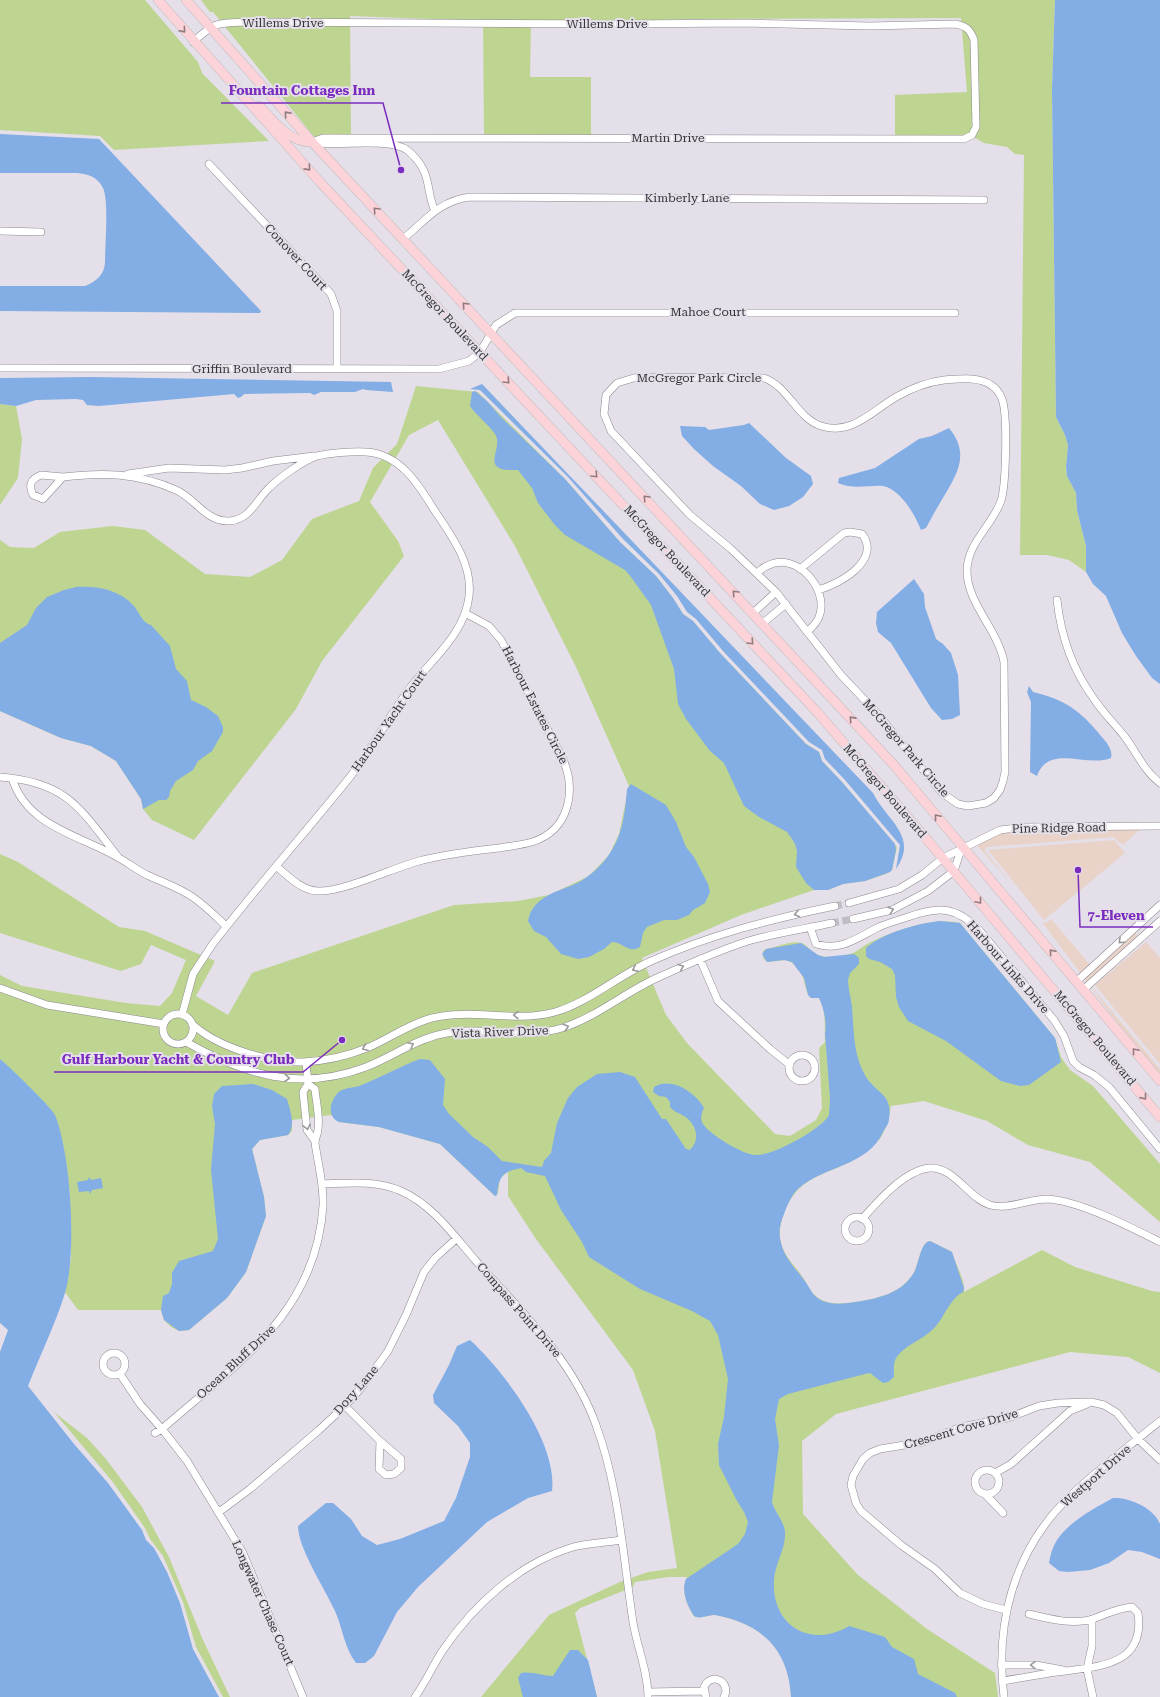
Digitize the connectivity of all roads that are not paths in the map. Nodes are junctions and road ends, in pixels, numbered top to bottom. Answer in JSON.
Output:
{"nodes":[{"id":1,"x":158,"y":0,"type":"edge"},
{"id":2,"x":186,"y":0,"type":"edge"},
{"id":3,"x":209,"y":27,"type":"junction"},
{"id":4,"x":193,"y":42,"type":"junction"},
{"id":5,"x":975,"y":84,"type":"joint"},
{"id":6,"x":233,"y":85,"type":"junction"},
{"id":7,"x":312,"y":142,"type":"junction"},
{"id":8,"x":209,"y":164,"type":"dead end"},
{"id":9,"x":984,"y":200,"type":"dead end"},
{"id":10,"x":435,"y":211,"type":"junction"},
{"id":11,"x":0,"y":231,"type":"edge"},
{"id":12,"x":40,"y":232,"type":"dead end"},
{"id":13,"x":403,"y":239,"type":"junction"},
{"id":14,"x":956,"y":313,"type":"dead end"},
{"id":15,"x":491,"y":333,"type":"junction"},
{"id":16,"x":480,"y":352,"type":"junction"},
{"id":17,"x":0,"y":368,"type":"edge"},
{"id":18,"x":337,"y":369,"type":"junction"},
{"id":19,"x":317,"y":456,"type":"junction"},
{"id":20,"x":122,"y":474,"type":"junction"},
{"id":21,"x":63,"y":477,"type":"junction"},
{"id":22,"x":800,"y":569,"type":"junction"},
{"id":23,"x":757,"y":573,"type":"junction"},
{"id":24,"x":818,"y":590,"type":"junction"},
{"id":25,"x":776,"y":592,"type":"junction"},
{"id":26,"x":1057,"y":600,"type":"dead end"},
{"id":27,"x":786,"y":604,"type":"junction"},
{"id":28,"x":465,"y":613,"type":"junction"},
{"id":29,"x":753,"y":613,"type":"junction"},
{"id":30,"x":764,"y":623,"type":"junction"},
{"id":31,"x":807,"y":632,"type":"junction"},
{"id":32,"x":0,"y":777,"type":"edge"},
{"id":33,"x":12,"y":778,"type":"junction"},
{"id":34,"x":1160,"y":783,"type":"edge"},
{"id":35,"x":1160,"y":826,"type":"edge"},
{"id":36,"x":962,"y":847,"type":"junction"},
{"id":37,"x":119,"y":858,"type":"junction"},
{"id":38,"x":943,"y":858,"type":"junction"},
{"id":39,"x":276,"y":866,"type":"junction"},
{"id":40,"x":954,"y":871,"type":"junction"},
{"id":41,"x":849,"y":903,"type":"tunnel mouth"},
{"id":42,"x":1160,"y":905,"type":"edge"},
{"id":43,"x":836,"y":906,"type":"tunnel mouth"},
{"id":44,"x":853,"y":919,"type":"tunnel mouth"},
{"id":45,"x":1145,"y":920,"type":"junction"},
{"id":46,"x":1160,"y":921,"type":"edge"},
{"id":47,"x":832,"y":923,"type":"tunnel mouth"},
{"id":48,"x":226,"y":926,"type":"junction"},
{"id":49,"x":810,"y":928,"type":"junction"},
{"id":50,"x":1151,"y":928,"type":"junction"},
{"id":51,"x":700,"y":959,"type":"junction"},
{"id":52,"x":1077,"y":981,"type":"junction"},
{"id":53,"x":0,"y":988,"type":"edge"},
{"id":54,"x":1084,"y":989,"type":"junction"},
{"id":55,"x":182,"y":1015,"type":"junction"},
{"id":56,"x":164,"y":1024,"type":"junction"},
{"id":57,"x":192,"y":1024,"type":"junction"},
{"id":58,"x":186,"y":1042,"type":"junction"},
{"id":59,"x":306,"y":1062,"type":"junction"},
{"id":60,"x":790,"y":1065,"type":"dead end"},
{"id":61,"x":1160,"y":1081,"type":"edge"},
{"id":62,"x":308,"y":1082,"type":"junction"},
{"id":63,"x":317,"y":1110,"type":"junction"},
{"id":64,"x":305,"y":1111,"type":"junction"},
{"id":65,"x":1160,"y":1117,"type":"edge"},
{"id":66,"x":315,"y":1141,"type":"junction"},
{"id":67,"x":1160,"y":1149,"type":"edge"},
{"id":68,"x":322,"y":1184,"type":"junction"},
{"id":69,"x":862,"y":1219,"type":"dead end"},
{"id":70,"x":456,"y":1239,"type":"junction"},
{"id":71,"x":1160,"y":1242,"type":"edge"},
{"id":72,"x":120,"y":1374,"type":"dead end"},
{"id":73,"x":1091,"y":1402,"type":"junction"},
{"id":74,"x":345,"y":1406,"type":"junction"},
{"id":75,"x":1160,"y":1421,"type":"edge"},
{"id":76,"x":162,"y":1429,"type":"junction"},
{"id":77,"x":155,"y":1432,"type":"dead end"},
{"id":78,"x":1138,"y":1439,"type":"junction"},
{"id":79,"x":380,"y":1441,"type":"junction"},
{"id":80,"x":1160,"y":1460,"type":"edge"},
{"id":81,"x":995,"y":1473,"type":"junction"},
{"id":82,"x":985,"y":1494,"type":"junction"},
{"id":83,"x":219,"y":1512,"type":"junction"},
{"id":84,"x":1003,"y":1513,"type":"dead end"},
{"id":85,"x":621,"y":1540,"type":"junction"},
{"id":86,"x":1006,"y":1610,"type":"junction"},
{"id":87,"x":1029,"y":1614,"type":"dead end"},
{"id":88,"x":1092,"y":1619,"type":"junction"},
{"id":89,"x":1001,"y":1665,"type":"junction"},
{"id":90,"x":1087,"y":1669,"type":"junction"},
{"id":91,"x":1065,"y":1671,"type":"junction"},
{"id":92,"x":1002,"y":1681,"type":"junction"},
{"id":93,"x":705,"y":1694,"type":"edge"},
{"id":94,"x":648,"y":1695,"type":"edge"},
{"id":95,"x":303,"y":1697,"type":"edge"},
{"id":96,"x":415,"y":1697,"type":"edge"},
{"id":97,"x":724,"y":1697,"type":"edge"},
{"id":98,"x":1004,"y":1697,"type":"edge"},
{"id":99,"x":1093,"y":1697,"type":"edge"}],
"edges":[{"from":1,"to":4,"type":"main road","name":"McGregor Boulevard","one_way":true},
{"from":2,"to":3,"type":"main road","name":"McGregor Boulevard"},
{"from":3,"to":4,"type":"street"},
{"from":3,"to":5,"type":"street","name":"Willems Drive"},
{"from":7,"to":3,"type":"main road","name":"McGregor Boulevard","one_way":true},
{"from":4,"to":6,"type":"main road","name":"McGregor Boulevard"},
{"from":5,"to":7,"type":"street","name":"Martin Drive"},
{"from":6,"to":7,"type":"main road"},
{"from":6,"to":16,"type":"main road","name":"McGregor Boulevard","one_way":true},
{"from":7,"to":10,"type":"street"},
{"from":13,"to":7,"type":"main road","name":"McGregor Boulevard","one_way":true},
{"from":8,"to":18,"type":"street","name":"Conover Court"},
{"from":9,"to":10,"type":"street","name":"Kimberly Lane"},
{"from":10,"to":13,"type":"street","name":"Kimberly Lane"},
{"from":11,"to":12,"type":"street"},
{"from":15,"to":13,"type":"main road","name":"McGregor Boulevard","one_way":true},
{"from":14,"to":15,"type":"street","name":"Mahoe Court"},
{"from":15,"to":16,"type":"street","name":"Mahoe Court"},
{"from":29,"to":15,"type":"main road","name":"McGregor Boulevard","one_way":true},
{"from":16,"to":18,"type":"street","name":"Griffin Boulevard"},
{"from":16,"to":38,"type":"main road","name":"McGregor Boulevard","one_way":true},
{"from":17,"to":18,"type":"street","name":"Griffin Boulevard"},
{"from":19,"to":20,"type":"street","name":"Harbour Yacht Court"},
{"from":19,"to":20,"type":"street","name":"Harbour Yacht Court"},
{"from":19,"to":28,"type":"street","name":"Harbour Yacht Court"},
{"from":20,"to":21,"type":"street","name":"Harbour Yacht Court"},
{"from":21,"to":21,"type":"street","name":"Harbour Yacht Court"},
{"from":22,"to":23,"type":"street"},
{"from":22,"to":24,"type":"street"},
{"from":22,"to":24,"type":"street"},
{"from":23,"to":25,"type":"street","name":"McGregor Park Circle"},
{"from":23,"to":31,"type":"street","name":"McGregor Park Circle"},
{"from":24,"to":31,"type":"street"},
{"from":25,"to":27,"type":"street","name":"McGregor Park Circle"},
{"from":25,"to":29,"type":"street"},
{"from":26,"to":34,"type":"street"},
{"from":27,"to":30,"type":"street"},
{"from":27,"to":31,"type":"street","name":"McGregor Park Circle"},
{"from":28,"to":39,"type":"street","name":"Harbour Yacht Court"},
{"from":28,"to":39,"type":"street","name":"Harbour Estates Circle"},
{"from":29,"to":30,"type":"main road","name":"McGregor Boulevard"},
{"from":36,"to":30,"type":"main road","name":"McGregor Boulevard","one_way":true},
{"from":32,"to":33,"type":"street"},
{"from":33,"to":37,"type":"street"},
{"from":33,"to":37,"type":"street"},
{"from":35,"to":36,"type":"street","name":"Pine Ridge Road"},
{"from":36,"to":38,"type":"street","name":"Pine Ridge Road"},
{"from":36,"to":40,"type":"street"},
{"from":52,"to":36,"type":"main road","name":"McGregor Boulevard","one_way":true},
{"from":37,"to":48,"type":"street"},
{"from":38,"to":40,"type":"main road","name":"McGregor Boulevard"},
{"from":38,"to":41,"type":"street"},
{"from":39,"to":48,"type":"street","name":"Harbour Yacht Court"},
{"from":44,"to":40,"type":"street","one_way":true},
{"from":40,"to":65,"type":"main road","name":"McGregor Boulevard","one_way":true},
{"from":42,"to":45,"type":"street"},
{"from":43,"to":59,"type":"street","name":"Vista River Drive","one_way":true},
{"from":45,"to":50,"type":"street"},
{"from":45,"to":52,"type":"street","one_way":true},
{"from":46,"to":50,"type":"street"},
{"from":47,"to":49,"type":"street","name":"Vista River Drive"},
{"from":48,"to":55,"type":"street","name":"Harbour Yacht Court"},
{"from":49,"to":51,"type":"street","name":"Vista River Drive"},
{"from":49,"to":67,"type":"street","name":"Harbour Links Drive"},
{"from":50,"to":54,"type":"street"},
{"from":51,"to":60,"type":"street"},
{"from":62,"to":51,"type":"street","name":"Vista River Drive","one_way":true},
{"from":52,"to":54,"type":"main road","name":"McGregor Boulevard"},
{"from":53,"to":56,"type":"street"},
{"from":61,"to":54,"type":"main road","name":"McGregor Boulevard","one_way":true},
{"from":55,"to":56,"type":"street"},
{"from":55,"to":57,"type":"street"},
{"from":56,"to":58,"type":"street"},
{"from":57,"to":58,"type":"street"},
{"from":57,"to":59,"type":"street","name":"Vista River Drive"},
{"from":58,"to":62,"type":"street","name":"Vista River Drive","one_way":true},
{"from":59,"to":62,"type":"street"},
{"from":62,"to":63,"type":"street","name":"Ocean Bluff Drive"},
{"from":62,"to":64,"type":"street","name":"Ocean Bluff Drive"},
{"from":63,"to":64,"type":"street"},
{"from":63,"to":66,"type":"street","name":"Ocean Bluff Drive"},
{"from":64,"to":66,"type":"street","name":"Ocean Bluff Drive","one_way":true},
{"from":66,"to":68,"type":"street","name":"Ocean Bluff Drive"},
{"from":68,"to":70,"type":"street","name":"Compass Point Drive"},
{"from":68,"to":76,"type":"street","name":"Ocean Bluff Drive"},
{"from":69,"to":71,"type":"street"},
{"from":70,"to":74,"type":"street","name":"Dory Lane"},
{"from":70,"to":85,"type":"street","name":"Compass Point Drive"},
{"from":72,"to":76,"type":"street","name":"Longwater Chase Court"},
{"from":73,"to":78,"type":"street","name":"Crescent Cove Drive"},
{"from":73,"to":81,"type":"street"},
{"from":73,"to":86,"type":"street","name":"Crescent Cove Drive"},
{"from":74,"to":79,"type":"street"},
{"from":74,"to":83,"type":"street","name":"Dory Lane"},
{"from":75,"to":78,"type":"street","name":"Westport Drive"},
{"from":76,"to":77,"type":"street","name":"Ocean Bluff Drive"},
{"from":76,"to":83,"type":"street","name":"Longwater Chase Court"},
{"from":78,"to":80,"type":"street","name":"Crescent Cove Drive"},
{"from":78,"to":86,"type":"street","name":"Westport Drive"},
{"from":79,"to":79,"type":"street"},
{"from":81,"to":82,"type":"street"},
{"from":81,"to":82,"type":"street"},
{"from":82,"to":84,"type":"street"},
{"from":83,"to":95,"type":"street","name":"Longwater Chase Court"},
{"from":85,"to":94,"type":"street","name":"Compass Point Drive"},
{"from":85,"to":96,"type":"street"},
{"from":86,"to":89,"type":"street","name":"Westport Drive"},
{"from":87,"to":88,"type":"street"},
{"from":88,"to":90,"type":"street"},
{"from":88,"to":90,"type":"street"},
{"from":91,"to":89,"type":"street","one_way":true},
{"from":89,"to":92,"type":"street","name":"Westport Drive"},
{"from":90,"to":91,"type":"street"},
{"from":90,"to":99,"type":"street"},
{"from":91,"to":92,"type":"street"},
{"from":92,"to":98,"type":"street","name":"Westport Drive"},
{"from":93,"to":94,"type":"street"},
{"from":93,"to":97,"type":"street"}]}
